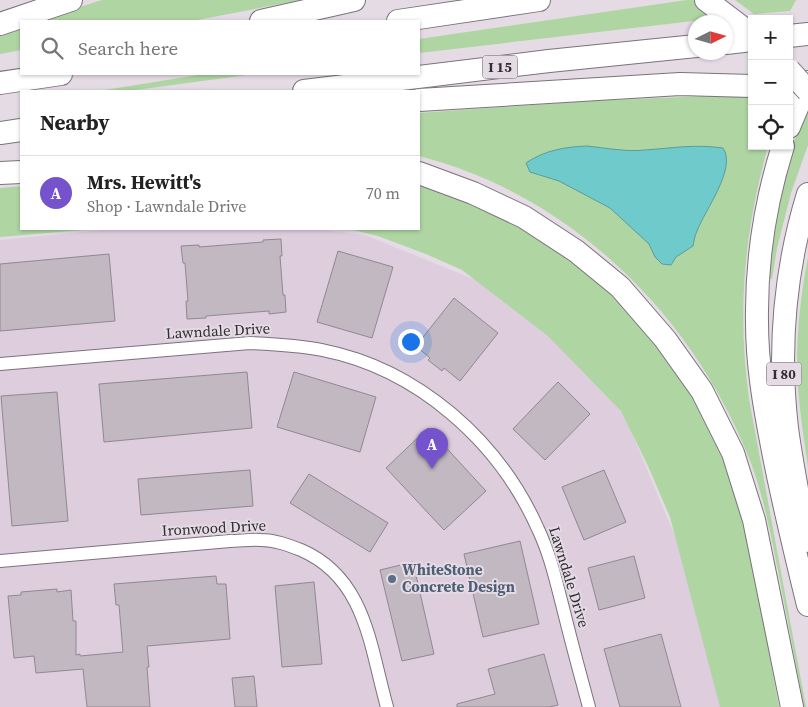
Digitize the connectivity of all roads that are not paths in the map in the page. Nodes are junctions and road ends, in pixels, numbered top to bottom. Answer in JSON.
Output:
{"nodes":[{"id":1,"x":71,"y":0,"type":"edge"},
{"id":2,"x":354,"y":0,"type":"edge"},
{"id":3,"x":539,"y":0,"type":"edge"},
{"id":4,"x":706,"y":0,"type":"edge"},
{"id":5,"x":265,"y":20,"type":"edge"},
{"id":6,"x":405,"y":20,"type":"edge"},
{"id":7,"x":0,"y":24,"type":"edge"},
{"id":8,"x":808,"y":34,"type":"edge"},
{"id":9,"x":793,"y":36,"type":"edge"},
{"id":10,"x":744,"y":40,"type":"edge"},
{"id":11,"x":688,"y":47,"type":"edge"},
{"id":12,"x":793,"y":74,"type":"edge"},
{"id":13,"x":25,"y":75,"type":"edge"},
{"id":14,"x":53,"y":75,"type":"edge"},
{"id":15,"x":0,"y":82,"type":"edge"},
{"id":16,"x":808,"y":82,"type":"edge"},
{"id":17,"x":748,"y":86,"type":"edge"},
{"id":18,"x":793,"y":88,"type":"edge"},
{"id":19,"x":312,"y":90,"type":"edge"},
{"id":20,"x":808,"y":90,"type":"edge"},
{"id":21,"x":420,"y":100,"type":"edge"},
{"id":22,"x":793,"y":118,"type":"edge"},
{"id":23,"x":20,"y":130,"type":"edge"},
{"id":24,"x":0,"y":133,"type":"edge"},
{"id":25,"x":782,"y":150,"type":"edge"},
{"id":26,"x":20,"y":172,"type":"edge"},
{"id":27,"x":420,"y":173,"type":"edge"},
{"id":28,"x":0,"y":174,"type":"edge"},
{"id":29,"x":808,"y":194,"type":"edge"},
{"id":30,"x":0,"y":364,"type":"edge"},
{"id":31,"x":808,"y":555,"type":"edge"},
{"id":32,"x":0,"y":561,"type":"edge"},
{"id":33,"x":808,"y":605,"type":"edge"},
{"id":34,"x":387,"y":707,"type":"edge"},
{"id":35,"x":589,"y":707,"type":"edge"},
{"id":36,"x":792,"y":707,"type":"edge"}],
"edges":[{"from":1,"to":7,"type":"highway"},
{"from":2,"to":5,"type":"highway"},
{"from":3,"to":6,"type":"highway"},
{"from":4,"to":10,"type":"highway"},
{"from":8,"to":9,"type":"highway"},
{"from":11,"to":19,"type":"highway","number":"I 15"},
{"from":12,"to":20,"type":"highway","bridge":true},
{"from":13,"to":15,"type":"highway"},
{"from":14,"to":15,"type":"highway"},
{"from":16,"to":22,"type":"highway"},
{"from":17,"to":21,"type":"highway"},
{"from":18,"to":20,"type":"highway"},
{"from":23,"to":24,"type":"highway"},
{"from":25,"to":33,"type":"highway"},
{"from":26,"to":28,"type":"highway"},
{"from":27,"to":36,"type":"highway"},
{"from":29,"to":31,"type":"highway","number":"I 80"},
{"from":30,"to":35,"type":"street","name":"Lawndale Drive"},
{"from":32,"to":34,"type":"street","name":"Ironwood Drive"}]}
